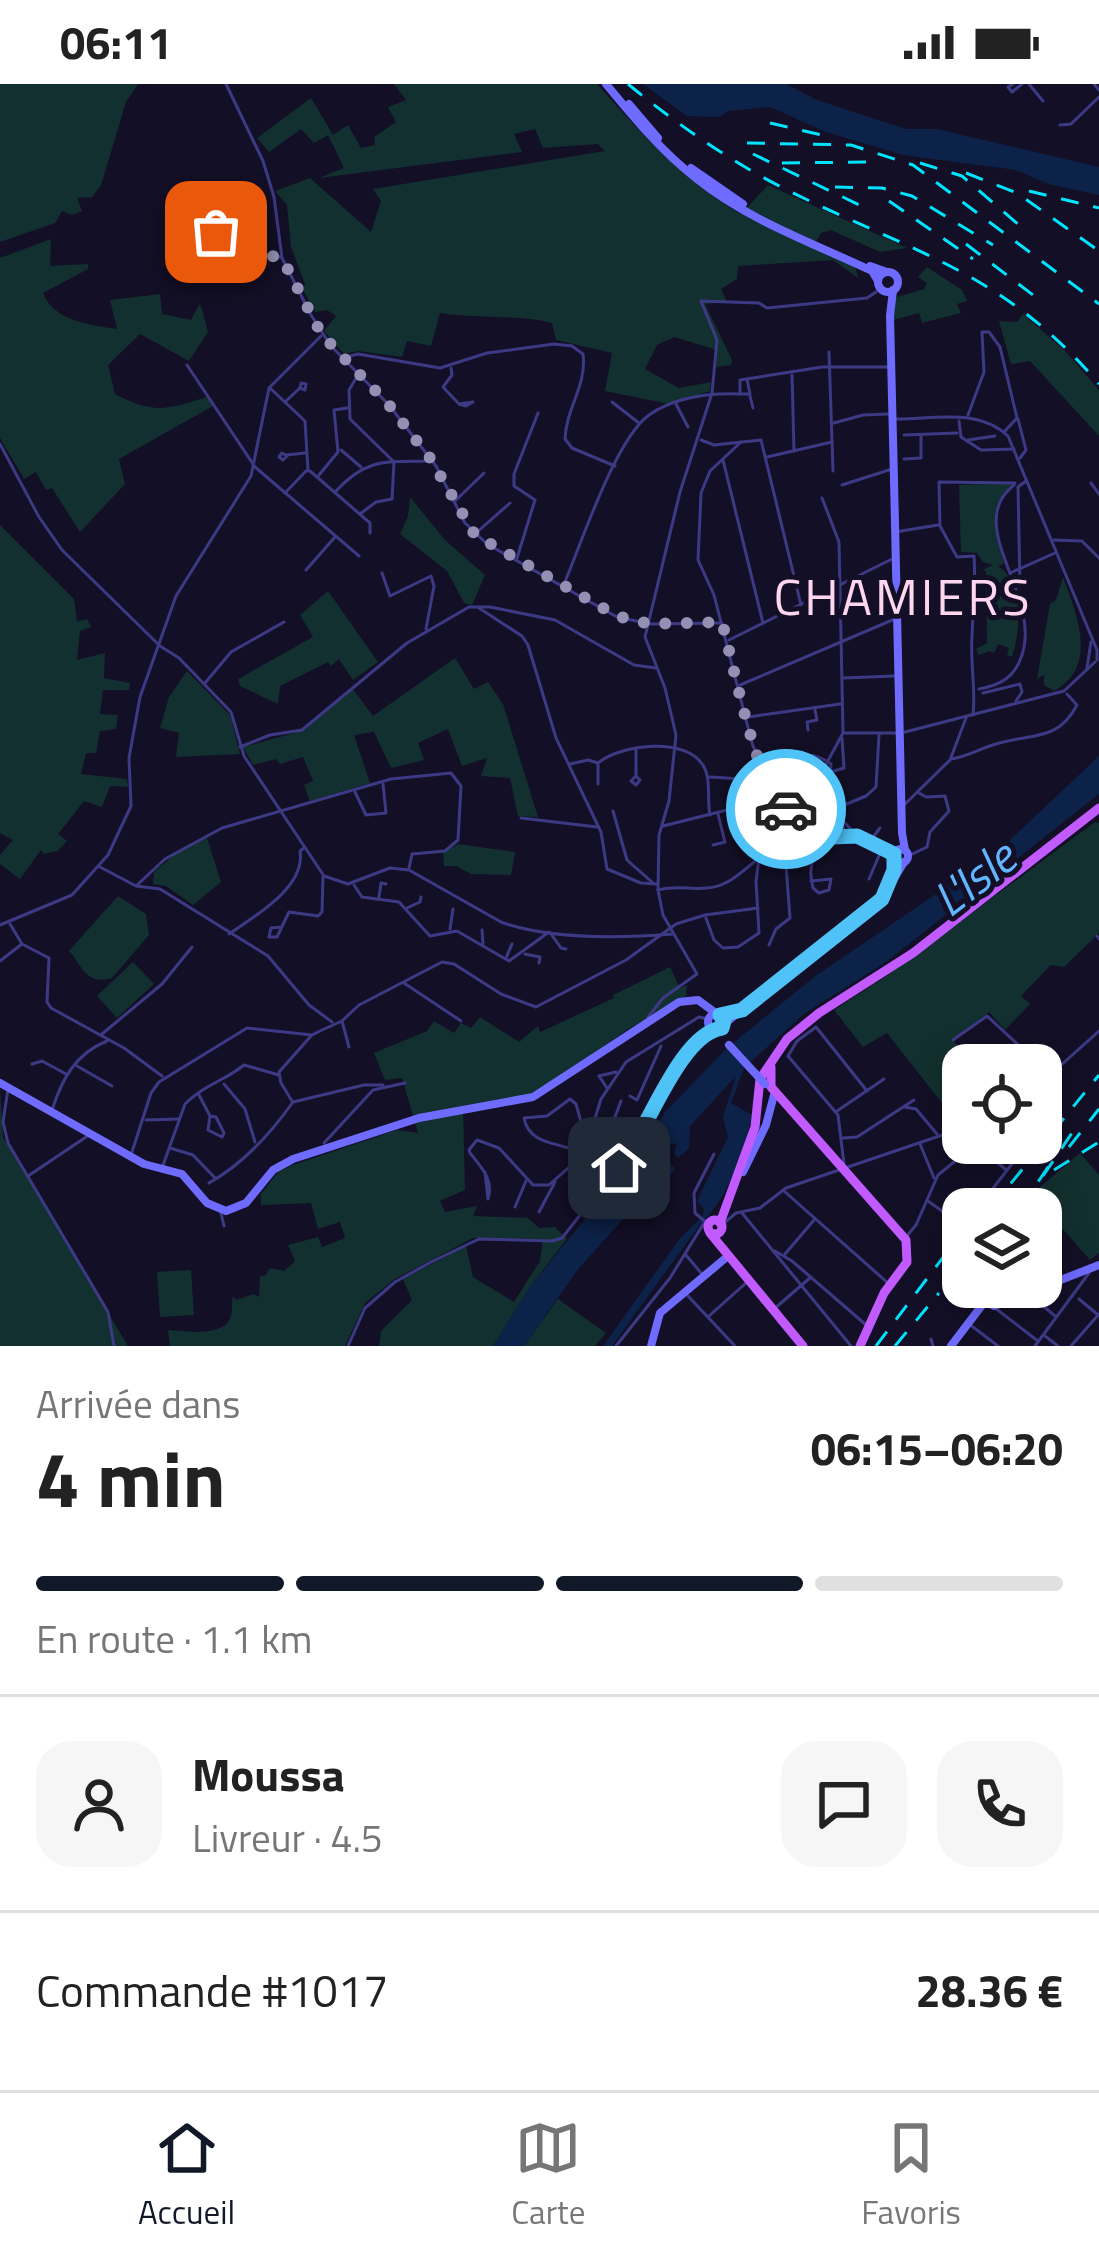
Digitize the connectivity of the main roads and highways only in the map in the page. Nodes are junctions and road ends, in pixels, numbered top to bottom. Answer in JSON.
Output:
{"nodes":[{"id":1,"x":609,"y":84,"type":"edge"},
{"id":2,"x":887,"y":272,"type":"junction"},
{"id":3,"x":883,"y":289,"type":"junction"},
{"id":4,"x":1099,"y":813,"type":"edge"},
{"id":5,"x":849,"y":994,"type":"junction"},
{"id":6,"x":716,"y":1022,"type":"junction"},
{"id":7,"x":4,"y":1085,"type":"edge"},
{"id":8,"x":776,"y":1097,"type":"junction"},
{"id":9,"x":734,"y":1190,"type":"junction"},
{"id":10,"x":724,"y":1256,"type":"junction"},
{"id":11,"x":1099,"y":1265,"type":"edge"},
{"id":12,"x":1062,"y":1278,"type":"edge"},
{"id":13,"x":984,"y":1308,"type":"edge"},
{"id":14,"x":651,"y":1346,"type":"edge"},
{"id":15,"x":803,"y":1346,"type":"edge"},
{"id":16,"x":855,"y":1346,"type":"edge"},
{"id":17,"x":951,"y":1346,"type":"edge"}],
"edges":[{"from":1,"to":2,"type":"main road"},
{"from":1,"to":3,"type":"main road"},
{"from":2,"to":3,"type":"main road"},
{"from":2,"to":3,"type":"main road"},
{"from":3,"to":6,"type":"main road"},
{"from":4,"to":5,"type":"main road"},
{"from":5,"to":8,"type":"main road"},
{"from":5,"to":9,"type":"main road"},
{"from":6,"to":7,"type":"main road"},
{"from":6,"to":8,"type":"main road","bridge":true},
{"from":8,"to":9,"type":"main road"},
{"from":8,"to":16,"type":"main road"},
{"from":9,"to":10,"type":"main road"},
{"from":10,"to":14,"type":"main road"},
{"from":10,"to":15,"type":"main road"},
{"from":11,"to":12,"type":"main road"},
{"from":13,"to":17,"type":"main road"}]}
